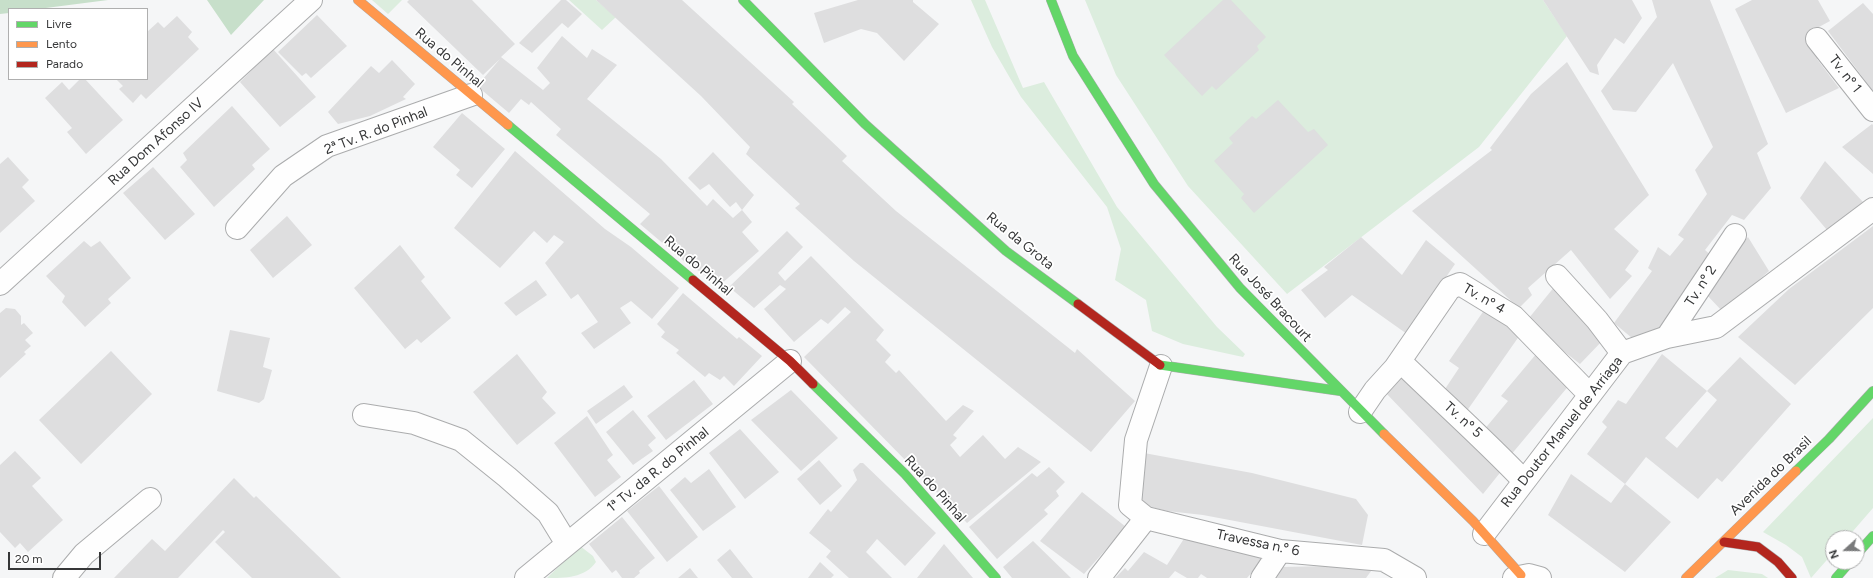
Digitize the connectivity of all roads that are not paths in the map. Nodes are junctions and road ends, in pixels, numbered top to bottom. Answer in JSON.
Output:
{"nodes":[{"id":1,"x":311,"y":0,"type":"edge"},
{"id":2,"x":358,"y":0,"type":"edge"},
{"id":3,"x":743,"y":0,"type":"edge"},
{"id":4,"x":1052,"y":0,"type":"edge"},
{"id":5,"x":1817,"y":38,"type":"dead end"},
{"id":6,"x":471,"y":95,"type":"junction"},
{"id":7,"x":1873,"y":110,"type":"edge"},
{"id":8,"x":1873,"y":209,"type":"edge"},
{"id":9,"x":237,"y":228,"type":"dead end"},
{"id":10,"x":1734,"y":235,"type":"dead end"},
{"id":11,"x":1557,"y":276,"type":"dead end"},
{"id":12,"x":0,"y":284,"type":"edge"},
{"id":13,"x":1667,"y":338,"type":"junction"},
{"id":14,"x":1622,"y":353,"type":"junction"},
{"id":15,"x":1400,"y":361,"type":"junction"},
{"id":16,"x":790,"y":362,"type":"junction"},
{"id":17,"x":1161,"y":366,"type":"junction"},
{"id":18,"x":1340,"y":391,"type":"junction"},
{"id":19,"x":1873,"y":391,"type":"edge"},
{"id":20,"x":1590,"y":395,"type":"junction"},
{"id":21,"x":1360,"y":412,"type":"junction"},
{"id":22,"x":364,"y":415,"type":"dead end"},
{"id":23,"x":1524,"y":481,"type":"junction"},
{"id":24,"x":150,"y":499,"type":"dead end"},
{"id":25,"x":1146,"y":518,"type":"junction"},
{"id":26,"x":1484,"y":534,"type":"junction"},
{"id":27,"x":1873,"y":536,"type":"edge"},
{"id":28,"x":1724,"y":542,"type":"junction"},
{"id":29,"x":566,"y":544,"type":"junction"},
{"id":30,"x":1865,"y":545,"type":"edge"},
{"id":31,"x":1280,"y":551,"type":"junction"},
{"id":32,"x":1843,"y":570,"type":"edge"},
{"id":33,"x":1525,"y":577,"type":"edge"},
{"id":34,"x":64,"y":578,"type":"edge"},
{"id":35,"x":526,"y":578,"type":"edge"},
{"id":36,"x":996,"y":578,"type":"edge"},
{"id":37,"x":1099,"y":578,"type":"edge"},
{"id":38,"x":1262,"y":578,"type":"edge"},
{"id":39,"x":1415,"y":578,"type":"edge"},
{"id":40,"x":1686,"y":578,"type":"edge"},
{"id":41,"x":1792,"y":578,"type":"edge"},
{"id":42,"x":1836,"y":578,"type":"edge"}],
"edges":[{"from":1,"to":12,"type":"street","name":"Rua Dom Afonso IV"},
{"from":2,"to":6,"type":"street","name":"Rua do Pinhal"},
{"from":3,"to":17,"type":"street","name":"Rua da Grota"},
{"from":4,"to":18,"type":"street","name":"Rua José Bracourt"},
{"from":5,"to":7,"type":"street","name":"Tv. nº 1"},
{"from":6,"to":9,"type":"street","name":"2ª Tv. R. do Pinhal"},
{"from":6,"to":16,"type":"street","name":"Rua do Pinhal"},
{"from":8,"to":13,"type":"street","name":"Rua Doutor Manuel de Arriaga"},
{"from":10,"to":13,"type":"street","name":"Tv. nº 2"},
{"from":11,"to":14,"type":"street"},
{"from":13,"to":14,"type":"street","name":"Rua Doutor Manuel de Arriaga"},
{"from":14,"to":20,"type":"street","name":"Rua Doutor Manuel de Arriaga"},
{"from":15,"to":20,"type":"street","name":"Tv. nº 4"},
{"from":15,"to":21,"type":"street","name":"Tv. nº 4"},
{"from":15,"to":23,"type":"street","name":"Tv. nº 5"},
{"from":16,"to":29,"type":"street","name":"1ª Tv. da R. do Pinhal"},
{"from":16,"to":36,"type":"street","name":"Rua do Pinhal"},
{"from":17,"to":18,"type":"street","name":"Rua da Grota"},
{"from":17,"to":25,"type":"street"},
{"from":18,"to":21,"type":"street","name":"Rua José Bracourt"},
{"from":19,"to":28,"type":"street","name":"Avenida do Brasil"},
{"from":20,"to":23,"type":"street","name":"Rua Doutor Manuel de Arriaga"},
{"from":21,"to":26,"type":"street","name":"Rua José Bracourt"},
{"from":22,"to":29,"type":"street"},
{"from":23,"to":26,"type":"street","name":"Rua Doutor Manuel de Arriaga"},
{"from":24,"to":34,"type":"street"},
{"from":25,"to":31,"type":"street","name":"Travessa n.º 6"},
{"from":25,"to":37,"type":"street"},
{"from":26,"to":33,"type":"street","name":"Rua José Bracourt"},
{"from":27,"to":30,"type":"street"},
{"from":28,"to":40,"type":"street","name":"Avenida do Brasil"},
{"from":28,"to":41,"type":"street"},
{"from":29,"to":35,"type":"street","name":"1ª Tv. da R. do Pinhal"},
{"from":31,"to":38,"type":"street"},
{"from":31,"to":39,"type":"street","name":"Travessa n.º 6"},
{"from":32,"to":42,"type":"street"}]}
